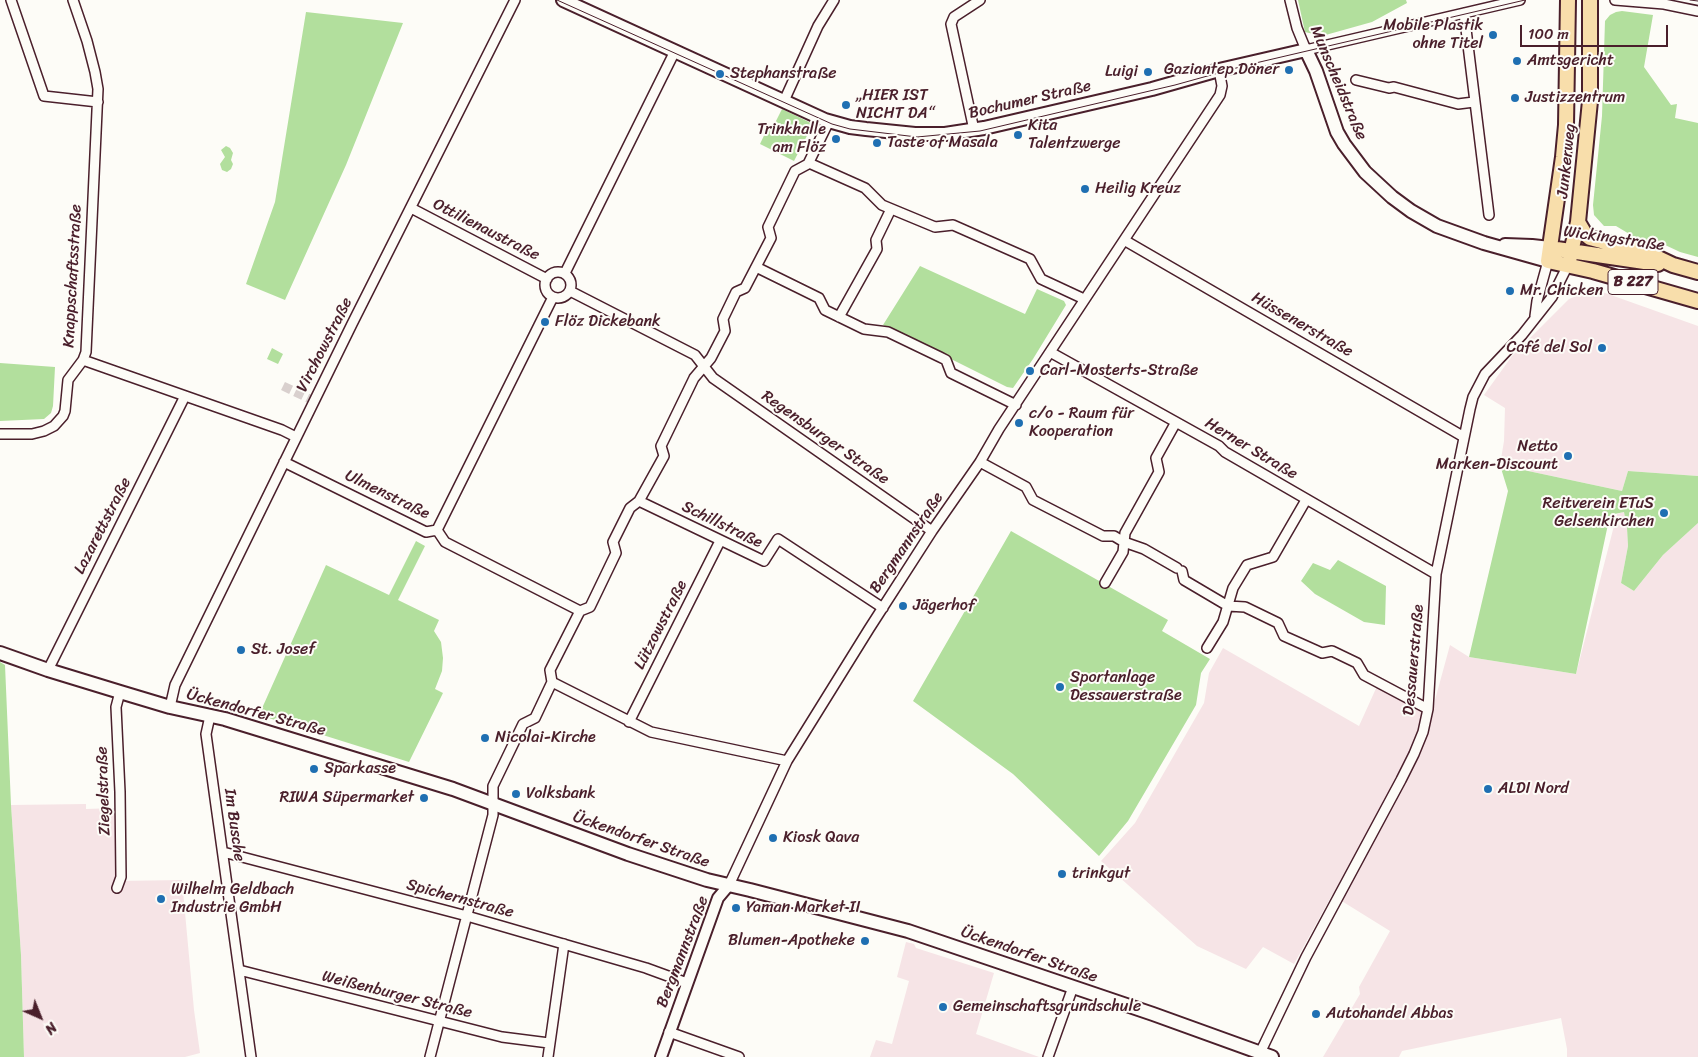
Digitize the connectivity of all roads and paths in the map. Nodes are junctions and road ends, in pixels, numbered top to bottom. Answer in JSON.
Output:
{"nodes":[{"id":1,"x":11,"y":0,"type":"edge"},
{"id":2,"x":73,"y":0,"type":"edge"},
{"id":3,"x":515,"y":0,"type":"edge"},
{"id":4,"x":563,"y":0,"type":"edge"},
{"id":5,"x":834,"y":0,"type":"edge"},
{"id":6,"x":980,"y":0,"type":"edge"},
{"id":7,"x":1290,"y":0,"type":"edge"},
{"id":8,"x":1520,"y":0,"type":"edge"},
{"id":9,"x":1568,"y":0,"type":"edge"},
{"id":10,"x":1590,"y":0,"type":"edge"},
{"id":11,"x":1614,"y":0,"type":"edge"},
{"id":12,"x":1698,"y":10,"type":"edge"},
{"id":13,"x":1464,"y":13,"type":"junction"},
{"id":14,"x":1306,"y":50,"type":"junction"},
{"id":15,"x":675,"y":51,"type":"junction"},
{"id":16,"x":1219,"y":70,"type":"junction"},
{"id":17,"x":1356,"y":80,"type":"dead end"},
{"id":18,"x":784,"y":101,"type":"junction"},
{"id":19,"x":98,"y":102,"type":"junction"},
{"id":20,"x":1474,"y":102,"type":"junction"},
{"id":21,"x":829,"y":121,"type":"junction"},
{"id":22,"x":974,"y":130,"type":"junction"},
{"id":23,"x":808,"y":162,"type":"junction"},
{"id":24,"x":411,"y":208,"type":"junction"},
{"id":25,"x":891,"y":209,"type":"junction"},
{"id":26,"x":1489,"y":215,"type":"dead end"},
{"id":27,"x":1578,"y":222,"type":"junction"},
{"id":28,"x":1124,"y":240,"type":"junction"},
{"id":29,"x":1549,"y":254,"type":"junction"},
{"id":30,"x":1570,"y":258,"type":"junction"},
{"id":31,"x":1673,"y":265,"type":"junction"},
{"id":32,"x":756,"y":267,"type":"junction"},
{"id":33,"x":1698,"y":272,"type":"edge"},
{"id":34,"x":564,"y":273,"type":"junction"},
{"id":35,"x":547,"y":279,"type":"junction"},
{"id":36,"x":570,"y":291,"type":"junction"},
{"id":37,"x":553,"y":297,"type":"junction"},
{"id":38,"x":1084,"y":300,"type":"junction"},
{"id":39,"x":1698,"y":300,"type":"edge"},
{"id":40,"x":1535,"y":316,"type":"junction"},
{"id":41,"x":839,"y":317,"type":"junction"},
{"id":42,"x":1050,"y":352,"type":"junction"},
{"id":43,"x":83,"y":360,"type":"junction"},
{"id":44,"x":705,"y":366,"type":"junction"},
{"id":45,"x":186,"y":396,"type":"junction"},
{"id":46,"x":1016,"y":405,"type":"junction"},
{"id":47,"x":1176,"y":422,"type":"junction"},
{"id":48,"x":1,"y":433,"type":"edge"},
{"id":49,"x":296,"y":437,"type":"junction"},
{"id":50,"x":1464,"y":437,"type":"junction"},
{"id":51,"x":284,"y":462,"type":"junction"},
{"id":52,"x":980,"y":462,"type":"junction"},
{"id":53,"x":1306,"y":500,"type":"junction"},
{"id":54,"x":639,"y":501,"type":"junction"},
{"id":55,"x":437,"y":530,"type":"junction"},
{"id":56,"x":932,"y":531,"type":"junction"},
{"id":57,"x":720,"y":541,"type":"junction"},
{"id":58,"x":1124,"y":542,"type":"junction"},
{"id":59,"x":1436,"y":574,"type":"junction"},
{"id":60,"x":1105,"y":583,"type":"dead end"},
{"id":61,"x":1228,"y":606,"type":"junction"},
{"id":62,"x":883,"y":608,"type":"junction"},
{"id":63,"x":580,"y":611,"type":"junction"},
{"id":64,"x":1207,"y":648,"type":"dead end"},
{"id":65,"x":0,"y":653,"type":"edge"},
{"id":66,"x":48,"y":670,"type":"junction"},
{"id":67,"x":552,"y":682,"type":"junction"},
{"id":68,"x":120,"y":692,"type":"junction"},
{"id":69,"x":170,"y":707,"type":"junction"},
{"id":70,"x":1428,"y":709,"type":"junction"},
{"id":71,"x":210,"y":716,"type":"junction"},
{"id":72,"x":629,"y":722,"type":"junction"},
{"id":73,"x":788,"y":761,"type":"junction"},
{"id":74,"x":494,"y":804,"type":"junction"},
{"id":75,"x":223,"y":852,"type":"junction"},
{"id":76,"x":729,"y":885,"type":"junction"},
{"id":77,"x":117,"y":888,"type":"dead end"},
{"id":78,"x":467,"y":916,"type":"junction"},
{"id":79,"x":564,"y":944,"type":"junction"},
{"id":80,"x":239,"y":970,"type":"junction"},
{"id":81,"x":687,"y":983,"type":"junction"},
{"id":82,"x":1073,"y":987,"type":"junction"},
{"id":83,"x":440,"y":1021,"type":"junction"},
{"id":84,"x":668,"y":1032,"type":"junction"},
{"id":85,"x":549,"y":1043,"type":"junction"},
{"id":86,"x":1260,"y":1053,"type":"junction"},
{"id":87,"x":251,"y":1057,"type":"edge"},
{"id":88,"x":430,"y":1057,"type":"edge"},
{"id":89,"x":548,"y":1057,"type":"edge"},
{"id":90,"x":661,"y":1057,"type":"edge"},
{"id":91,"x":739,"y":1057,"type":"edge"},
{"id":92,"x":1048,"y":1057,"type":"edge"},
{"id":93,"x":1272,"y":1057,"type":"edge"}],
"edges":[{"from":1,"to":19,"type":"street"},
{"from":2,"to":19,"type":"street","name":"Knappschaftsstraße"},
{"from":3,"to":24,"type":"street","name":"Virchowstraße"},
{"from":4,"to":15,"type":"main road","name":"Bochumer Straße"},
{"from":5,"to":18,"type":"street"},
{"from":6,"to":22,"type":"street"},
{"from":7,"to":14,"type":"street","name":"Munscheidstraße"},
{"from":8,"to":13,"type":"street","name":"Bochumer Straße"},
{"from":9,"to":29,"type":"main road","name":"Junkerweg"},
{"from":10,"to":27,"type":"main road","name":"Junkerweg"},
{"from":11,"to":12,"type":"street"},
{"from":13,"to":14,"type":"street","name":"Bochumer Straße"},
{"from":13,"to":20,"type":"street"},
{"from":14,"to":16,"type":"main road","name":"Bochumer Straße"},
{"from":14,"to":29,"type":"main road","name":"Munscheidstraße"},
{"from":15,"to":18,"type":"main road","name":"Bochumer Straße"},
{"from":15,"to":34,"type":"street"},
{"from":16,"to":22,"type":"main road","name":"Bochumer Straße"},
{"from":16,"to":28,"type":"street","name":"Bergmannstraße"},
{"from":17,"to":20,"type":"street"},
{"from":18,"to":21,"type":"main road","name":"Bochumer Straße"},
{"from":19,"to":43,"type":"street","name":"Knappschaftsstraße"},
{"from":20,"to":26,"type":"street"},
{"from":21,"to":22,"type":"main road","name":"Bochumer Straße"},
{"from":21,"to":23,"type":"street"},
{"from":23,"to":25,"type":"street"},
{"from":23,"to":32,"type":"street"},
{"from":24,"to":35,"type":"street","name":"Ottilienaustraße"},
{"from":24,"to":49,"type":"street","name":"Virchowstraße"},
{"from":25,"to":38,"type":"street"},
{"from":25,"to":41,"type":"street"},
{"from":27,"to":30,"type":"main road","name":"Junkerweg"},
{"from":27,"to":31,"type":"main road","name":"Wickingstraße","number":"B 227"},
{"from":28,"to":38,"type":"street","name":"Bergmannstraße"},
{"from":28,"to":50,"type":"street","name":"Hüssenerstraße"},
{"from":29,"to":30,"type":"main road","name":"Wickingstraße"},
{"from":29,"to":40,"type":"street","name":"Dessauerstraße"},
{"from":30,"to":31,"type":"main road","name":"Wickingstraße"},
{"from":30,"to":39,"type":"main road","name":"Wickingstraße","number":"B 227"},
{"from":30,"to":40,"type":"street","name":"Dessauerstraße"},
{"from":31,"to":33,"type":"main road","name":"Wickingstraße","number":"B 227"},
{"from":32,"to":41,"type":"street"},
{"from":32,"to":44,"type":"street"},
{"from":34,"to":35,"type":"street"},
{"from":34,"to":36,"type":"street"},
{"from":35,"to":37,"type":"street"},
{"from":36,"to":37,"type":"street"},
{"from":36,"to":44,"type":"street"},
{"from":37,"to":55,"type":"street"},
{"from":38,"to":42,"type":"street","name":"Bergmannstraße"},
{"from":40,"to":50,"type":"street","name":"Dessauerstraße"},
{"from":41,"to":46,"type":"street"},
{"from":42,"to":46,"type":"street","name":"Bergmannstraße"},
{"from":42,"to":47,"type":"street","name":"Herner Straße"},
{"from":43,"to":45,"type":"street","name":"Knappschaftsstraße"},
{"from":43,"to":48,"type":"street"},
{"from":44,"to":54,"type":"street"},
{"from":44,"to":56,"type":"street","name":"Regensburger Straße"},
{"from":45,"to":49,"type":"street","name":"Knappschaftsstraße"},
{"from":45,"to":66,"type":"street","name":"Lazarettstraße"},
{"from":46,"to":52,"type":"street","name":"Bergmannstraße"},
{"from":47,"to":53,"type":"street","name":"Herner Straße"},
{"from":47,"to":58,"type":"street"},
{"from":49,"to":51,"type":"street","name":"Virchowstraße"},
{"from":50,"to":59,"type":"street","name":"Dessauerstraße"},
{"from":51,"to":55,"type":"street","name":"Ulmenstraße"},
{"from":51,"to":69,"type":"street","name":"Virchowstraße"},
{"from":52,"to":56,"type":"street","name":"Bergmannstraße"},
{"from":52,"to":58,"type":"street"},
{"from":53,"to":59,"type":"street","name":"Herner Straße"},
{"from":53,"to":61,"type":"street"},
{"from":54,"to":57,"type":"street","name":"Schillstraße"},
{"from":54,"to":63,"type":"street"},
{"from":55,"to":63,"type":"street","name":"Ulmenstraße"},
{"from":56,"to":62,"type":"street","name":"Bergmannstraße"},
{"from":57,"to":62,"type":"street","name":"Schillstraße"},
{"from":57,"to":72,"type":"street","name":"Lützowstraße"},
{"from":58,"to":60,"type":"street"},
{"from":58,"to":61,"type":"street"},
{"from":59,"to":70,"type":"street","name":"Dessauerstraße"},
{"from":61,"to":64,"type":"street"},
{"from":61,"to":70,"type":"street"},
{"from":62,"to":73,"type":"street","name":"Bergmannstraße"},
{"from":63,"to":67,"type":"street"},
{"from":65,"to":66,"type":"main road","name":"Ückendorfer Straße"},
{"from":66,"to":68,"type":"main road","name":"Ückendorfer Straße"},
{"from":67,"to":72,"type":"street"},
{"from":67,"to":74,"type":"street"},
{"from":68,"to":69,"type":"main road","name":"Ückendorfer Straße"},
{"from":68,"to":77,"type":"street","name":"Ziegelstraße"},
{"from":69,"to":71,"type":"main road","name":"Ückendorfer Straße"},
{"from":70,"to":86,"type":"street","name":"Dessauerstraße"},
{"from":71,"to":74,"type":"main road","name":"Ückendorfer Straße"},
{"from":71,"to":75,"type":"street","name":"Im Busche"},
{"from":72,"to":73,"type":"street"},
{"from":73,"to":76,"type":"street","name":"Bergmannstraße"},
{"from":74,"to":76,"type":"main road","name":"Ückendorfer Straße"},
{"from":74,"to":78,"type":"street"},
{"from":75,"to":78,"type":"street","name":"Spichernstraße"},
{"from":75,"to":80,"type":"street","name":"Im Busche"},
{"from":76,"to":81,"type":"street","name":"Bergmannstraße"},
{"from":76,"to":82,"type":"main road","name":"Ückendorfer Straße"},
{"from":78,"to":79,"type":"street","name":"Spichernstraße"},
{"from":78,"to":83,"type":"street"},
{"from":79,"to":81,"type":"street","name":"Spichernstraße"},
{"from":79,"to":85,"type":"street"},
{"from":80,"to":83,"type":"street","name":"Weißenburger Straße"},
{"from":80,"to":87,"type":"street","name":"Im Busche"},
{"from":81,"to":84,"type":"street","name":"Bergmannstraße"},
{"from":82,"to":86,"type":"main road","name":"Ückendorfer Straße"},
{"from":82,"to":92,"type":"street"},
{"from":83,"to":85,"type":"street","name":"Weißenburger Straße"},
{"from":83,"to":88,"type":"street"},
{"from":84,"to":90,"type":"street","name":"Bergmannstraße"},
{"from":84,"to":91,"type":"street"},
{"from":85,"to":89,"type":"street"},
{"from":86,"to":93,"type":"main road","name":"Ückendorfer Straße"}]}
